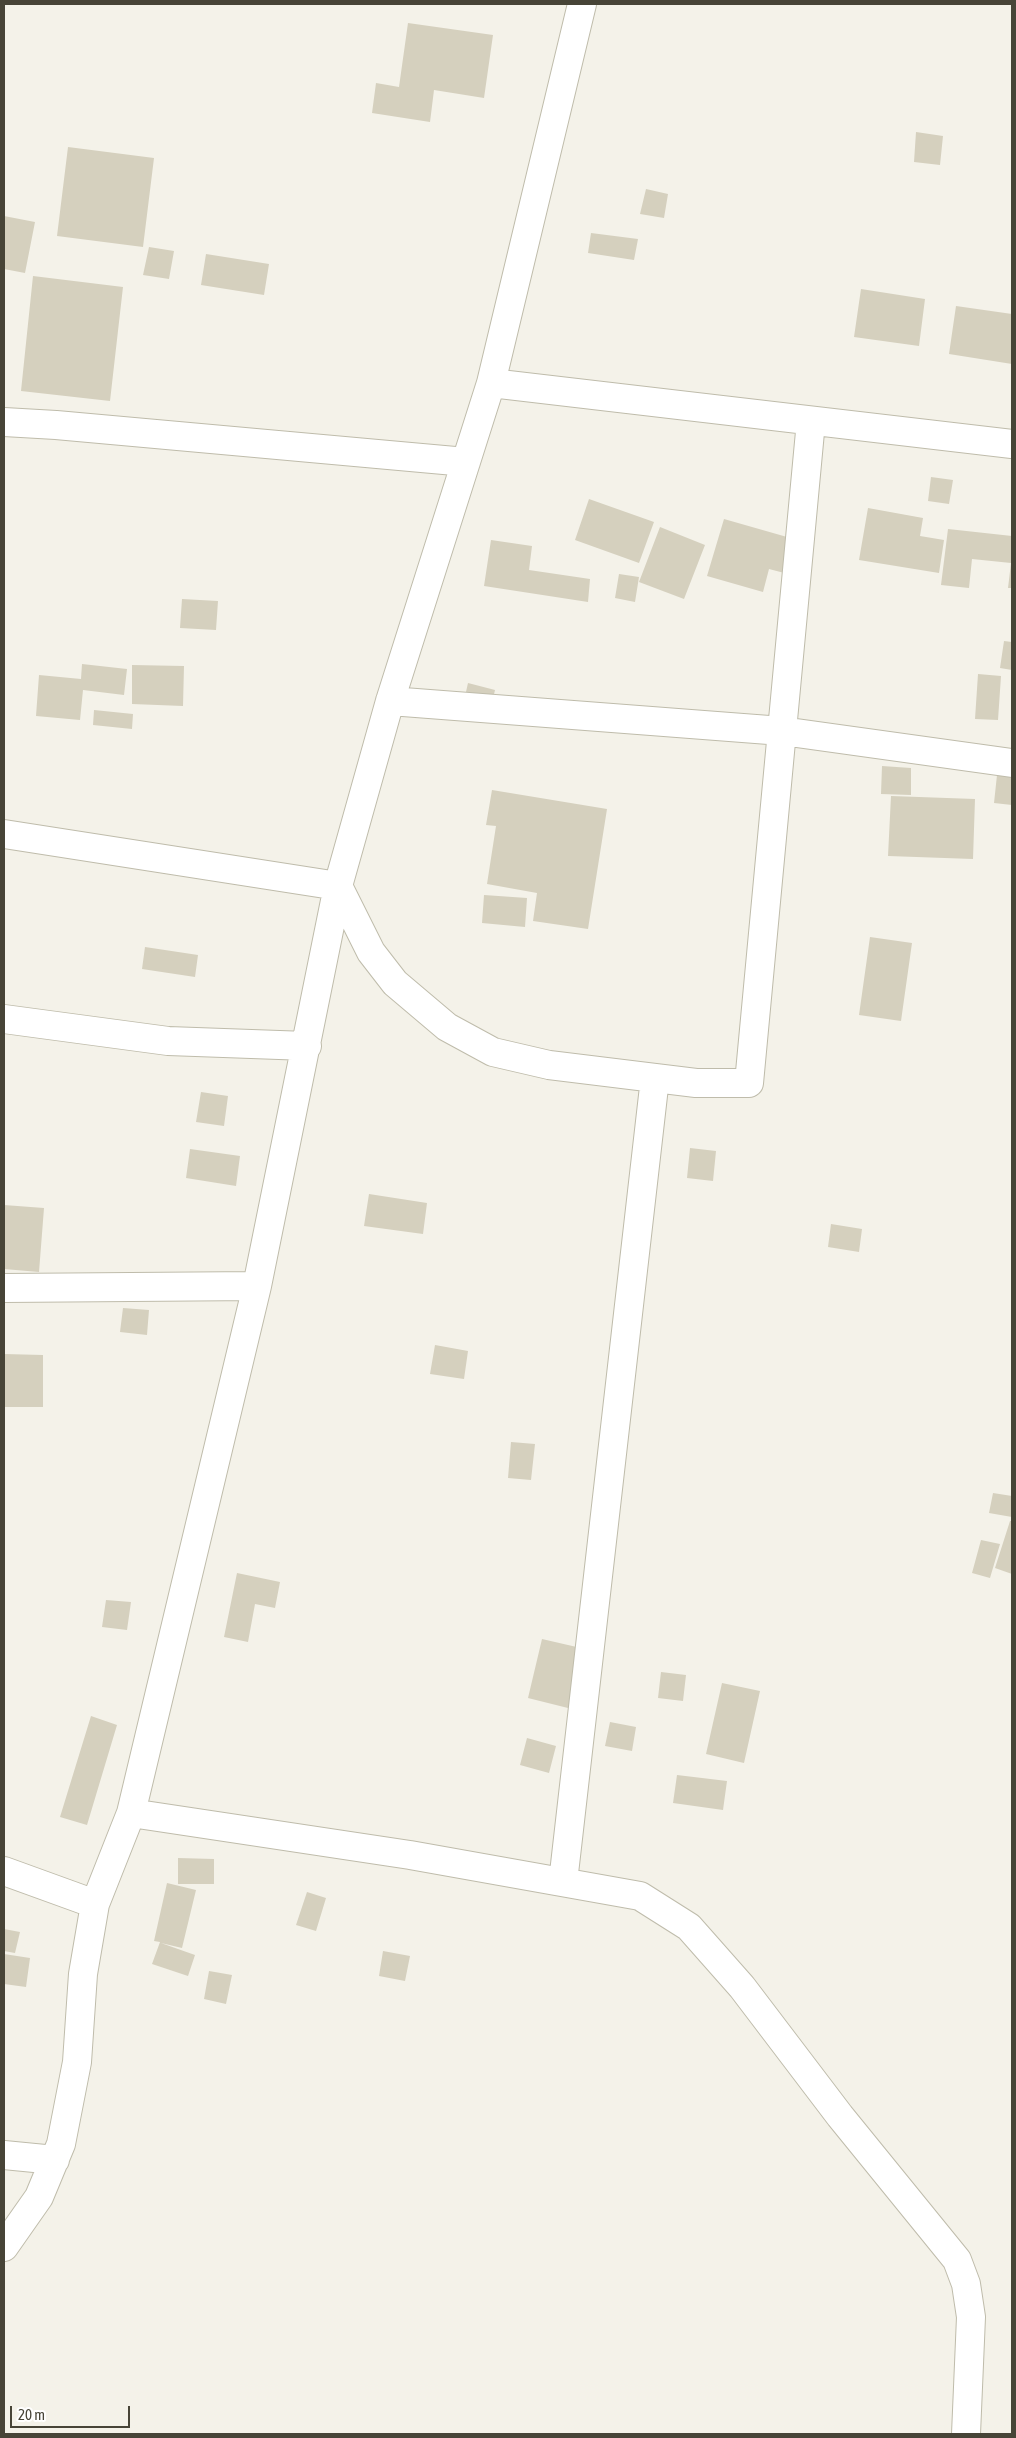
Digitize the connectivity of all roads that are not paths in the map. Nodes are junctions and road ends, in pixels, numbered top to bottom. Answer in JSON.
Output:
{"nodes":[{"id":1,"x":582,"y":4,"type":"edge"},
{"id":2,"x":491,"y":383,"type":"junction"},
{"id":3,"x":811,"y":421,"type":"junction"},
{"id":4,"x":4,"y":422,"type":"edge"},
{"id":5,"x":1012,"y":444,"type":"edge"},
{"id":6,"x":466,"y":462,"type":"junction"},
{"id":7,"x":390,"y":700,"type":"junction"},
{"id":8,"x":782,"y":731,"type":"junction"},
{"id":9,"x":1012,"y":763,"type":"edge"},
{"id":10,"x":4,"y":834,"type":"edge"},
{"id":11,"x":338,"y":886,"type":"junction"},
{"id":12,"x":4,"y":1019,"type":"edge"},
{"id":13,"x":307,"y":1046,"type":"junction"},
{"id":14,"x":655,"y":1078,"type":"junction"},
{"id":15,"x":257,"y":1286,"type":"junction"},
{"id":16,"x":4,"y":1288,"type":"edge"},
{"id":17,"x":130,"y":1813,"type":"junction"},
{"id":18,"x":4,"y":1871,"type":"edge"},
{"id":19,"x":563,"y":1882,"type":"junction"},
{"id":20,"x":95,"y":1904,"type":"junction"},
{"id":21,"x":4,"y":2155,"type":"edge"},
{"id":22,"x":55,"y":2160,"type":"junction"},
{"id":23,"x":4,"y":2247,"type":"edge"},
{"id":24,"x":966,"y":2434,"type":"edge"}],
"edges":[{"from":1,"to":2,"type":"street"},
{"from":2,"to":3,"type":"street"},
{"from":2,"to":6,"type":"street"},
{"from":3,"to":5,"type":"street"},
{"from":3,"to":8,"type":"street"},
{"from":4,"to":6,"type":"street"},
{"from":6,"to":7,"type":"street"},
{"from":7,"to":8,"type":"street"},
{"from":7,"to":11,"type":"street"},
{"from":8,"to":9,"type":"street"},
{"from":8,"to":14,"type":"street"},
{"from":10,"to":11,"type":"street"},
{"from":11,"to":13,"type":"street"},
{"from":11,"to":14,"type":"street"},
{"from":12,"to":13,"type":"street"},
{"from":13,"to":15,"type":"street"},
{"from":14,"to":19,"type":"street"},
{"from":15,"to":16,"type":"street"},
{"from":15,"to":17,"type":"street"},
{"from":17,"to":19,"type":"street"},
{"from":17,"to":20,"type":"street"},
{"from":18,"to":20,"type":"street"},
{"from":19,"to":24,"type":"street"},
{"from":20,"to":22,"type":"street"},
{"from":21,"to":22,"type":"street"},
{"from":22,"to":23,"type":"street"}]}
